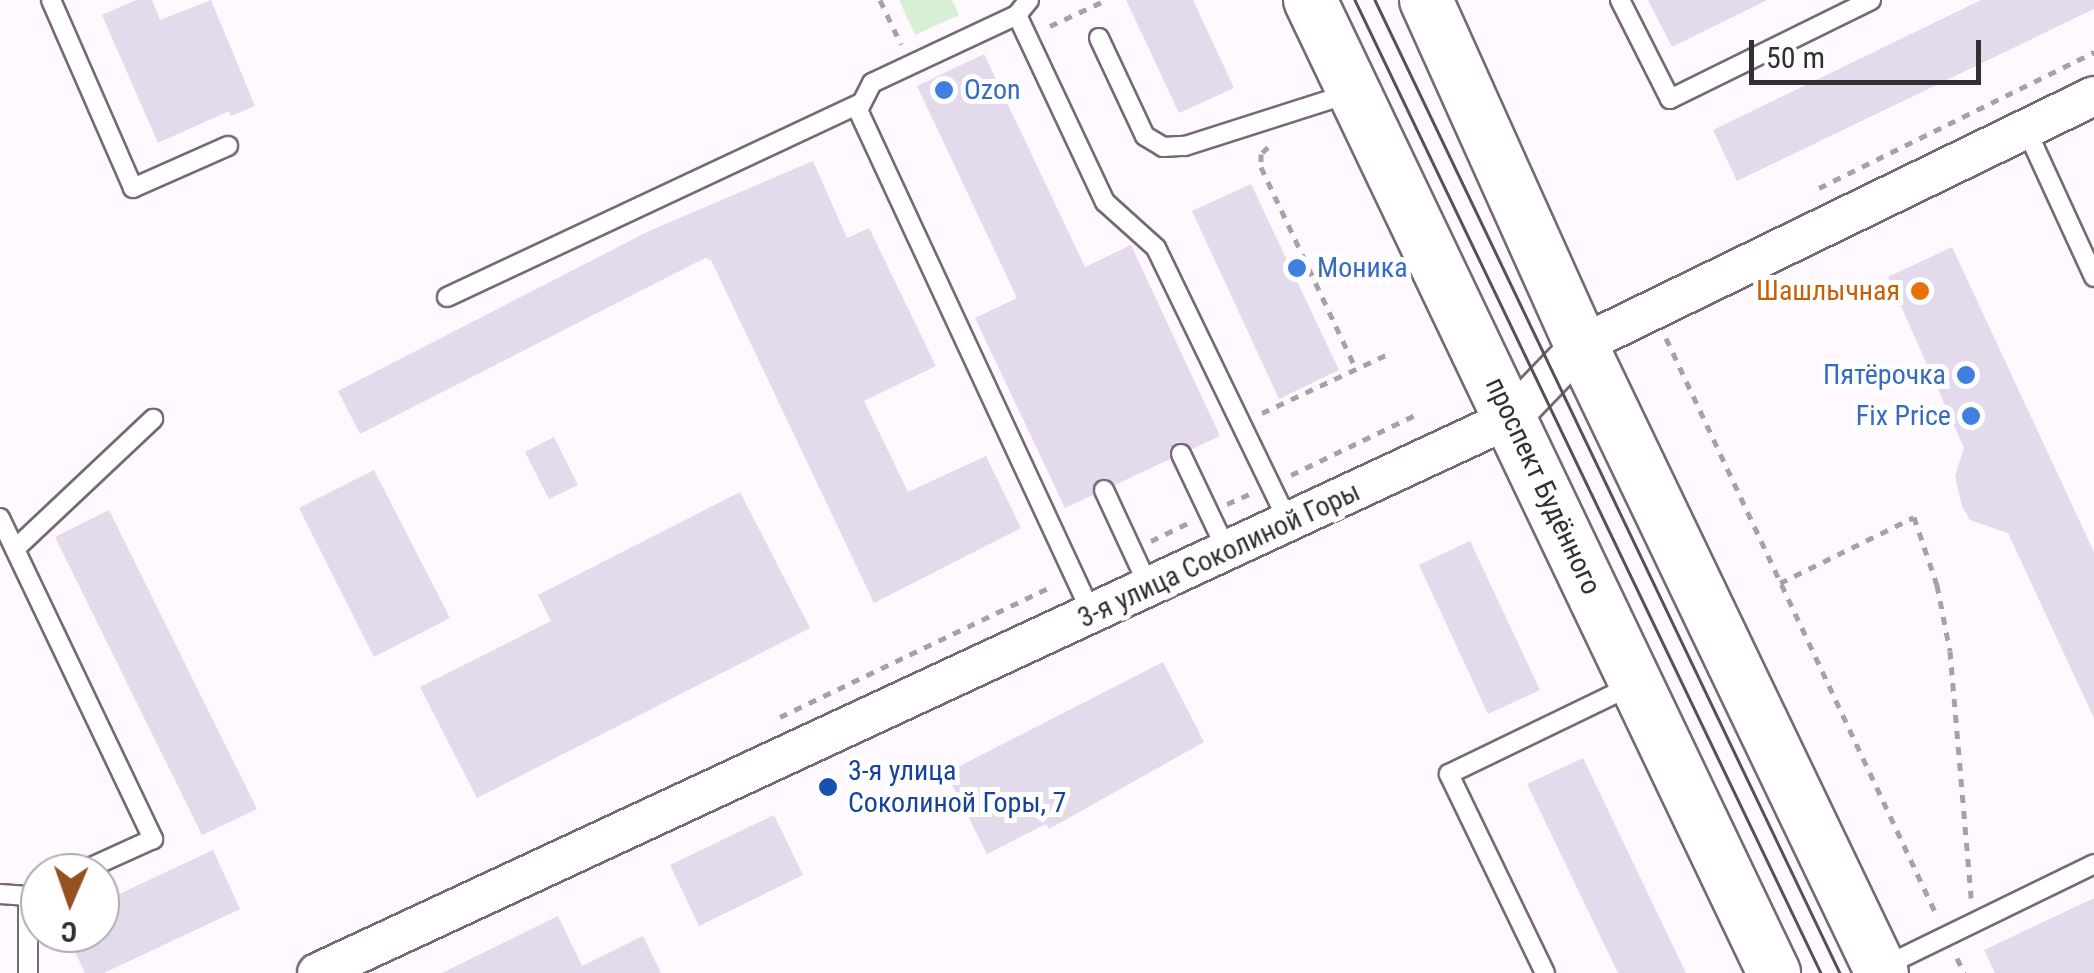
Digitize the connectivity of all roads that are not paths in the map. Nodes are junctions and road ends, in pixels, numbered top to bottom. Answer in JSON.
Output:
{"nodes":[{"id":1,"x":51,"y":0,"type":"edge"},
{"id":2,"x":1310,"y":0,"type":"edge"},
{"id":3,"x":1620,"y":0,"type":"edge"},
{"id":4,"x":1870,"y":0,"type":"edge"},
{"id":5,"x":1427,"y":2,"type":"edge"},
{"id":6,"x":1023,"y":8,"type":"edge"},
{"id":7,"x":1099,"y":38,"type":"dead end"},
{"id":8,"x":1354,"y":92,"type":"junction"},
{"id":9,"x":2094,"y":96,"type":"edge"},
{"id":10,"x":858,"y":104,"type":"junction"},
{"id":11,"x":2026,"y":130,"type":"junction"},
{"id":12,"x":228,"y":146,"type":"dead end"},
{"id":13,"x":2094,"y":277,"type":"edge"},
{"id":14,"x":447,"y":297,"type":"dead end"},
{"id":15,"x":1581,"y":345,"type":"junction"},
{"id":16,"x":1512,"y":418,"type":"junction"},
{"id":17,"x":153,"y":419,"type":"dead end"},
{"id":18,"x":1181,"y":454,"type":"dead end"},
{"id":19,"x":1104,"y":490,"type":"dead end"},
{"id":20,"x":0,"y":518,"type":"edge"},
{"id":21,"x":1289,"y":523,"type":"junction"},
{"id":22,"x":15,"y":550,"type":"junction"},
{"id":23,"x":1228,"y":552,"type":"junction"},
{"id":24,"x":1149,"y":588,"type":"junction"},
{"id":25,"x":1092,"y":614,"type":"junction"},
{"id":26,"x":1636,"y":684,"type":"junction"},
{"id":27,"x":120,"y":853,"type":"edge"},
{"id":28,"x":2094,"y":864,"type":"edge"},
{"id":29,"x":1881,"y":971,"type":"edge"},
{"id":30,"x":317,"y":973,"type":"edge"},
{"id":31,"x":1544,"y":973,"type":"edge"},
{"id":32,"x":1774,"y":973,"type":"edge"}],
"edges":[{"from":1,"to":12,"type":"lane"},
{"from":2,"to":8,"type":"main road","name":"проспект Будённого"},
{"from":3,"to":4,"type":"lane"},
{"from":5,"to":15,"type":"main road"},
{"from":6,"to":10,"type":"lane"},
{"from":6,"to":21,"type":"lane"},
{"from":7,"to":8,"type":"lane"},
{"from":8,"to":16,"type":"main road","name":"проспект Будённого"},
{"from":9,"to":11,"type":"street","name":"3-я улица Соколиной Горы"},
{"from":10,"to":14,"type":"lane"},
{"from":10,"to":25,"type":"lane"},
{"from":11,"to":13,"type":"lane"},
{"from":11,"to":15,"type":"street","name":"3-я улица Соколиной Горы"},
{"from":15,"to":16,"type":"street","name":"3-я улица Соколиной Горы"},
{"from":15,"to":29,"type":"main road"},
{"from":16,"to":21,"type":"street","name":"3-я улица Соколиной Горы"},
{"from":16,"to":26,"type":"main road","name":"проспект Будённого"},
{"from":17,"to":22,"type":"lane"},
{"from":18,"to":23,"type":"lane"},
{"from":19,"to":24,"type":"lane"},
{"from":20,"to":22,"type":"lane"},
{"from":21,"to":23,"type":"street","name":"3-я улица Соколиной Горы"},
{"from":22,"to":27,"type":"lane"},
{"from":23,"to":24,"type":"street","name":"3-я улица Соколиной Горы"},
{"from":24,"to":25,"type":"street","name":"3-я улица Соколиной Горы"},
{"from":25,"to":30,"type":"street","name":"3-я улица Соколиной Горы"},
{"from":26,"to":31,"type":"lane"},
{"from":26,"to":32,"type":"main road","name":"проспект Будённого"},
{"from":28,"to":29,"type":"lane"}]}
